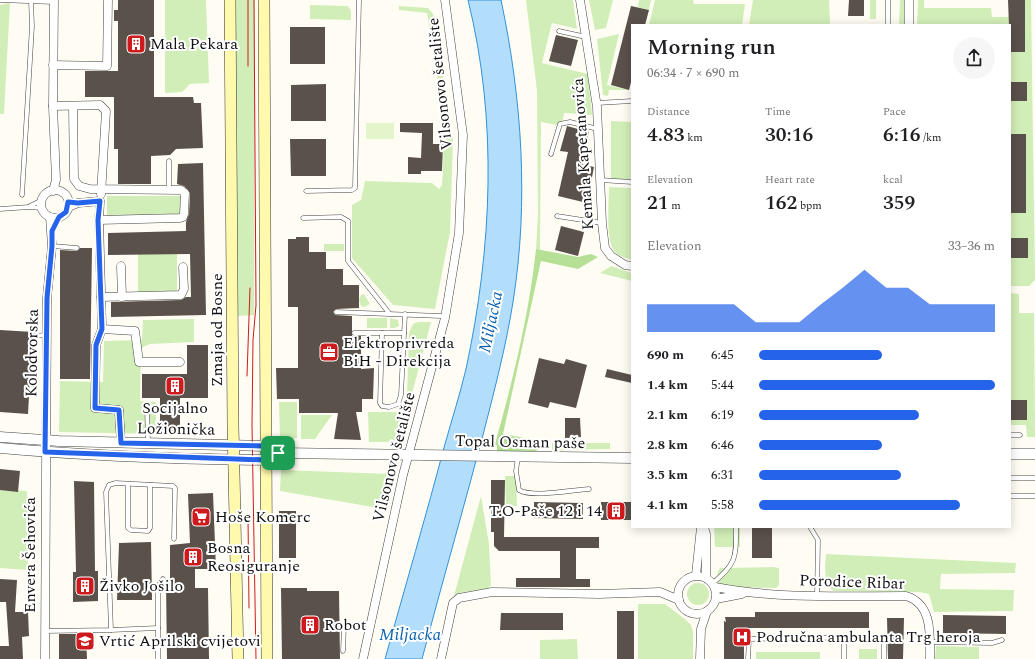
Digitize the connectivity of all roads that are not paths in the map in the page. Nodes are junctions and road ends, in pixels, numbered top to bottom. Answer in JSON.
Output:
{"nodes":[{"id":1,"x":0,"y":0,"type":"edge"},
{"id":2,"x":108,"y":0,"type":"edge"},
{"id":3,"x":230,"y":0,"type":"edge"},
{"id":4,"x":264,"y":0,"type":"edge"},
{"id":5,"x":359,"y":0,"type":"edge"},
{"id":6,"x":445,"y":0,"type":"edge"},
{"id":7,"x":580,"y":0,"type":"edge"},
{"id":8,"x":888,"y":0,"type":"edge"},
{"id":9,"x":909,"y":0,"type":"edge"},
{"id":10,"x":54,"y":1,"type":"edge"},
{"id":11,"x":31,"y":2,"type":"junction"},
{"id":12,"x":888,"y":24,"type":"edge"},
{"id":13,"x":909,"y":24,"type":"edge"},
{"id":14,"x":559,"y":31,"type":"dead end"},
{"id":15,"x":586,"y":37,"type":"junction"},
{"id":16,"x":53,"y":65,"type":"junction"},
{"id":17,"x":631,"y":101,"type":"edge"},
{"id":18,"x":597,"y":103,"type":"junction"},
{"id":19,"x":53,"y":106,"type":"junction"},
{"id":20,"x":74,"y":107,"type":"junction"},
{"id":21,"x":598,"y":129,"type":"junction"},
{"id":22,"x":551,"y":154,"type":"dead end"},
{"id":23,"x":169,"y":161,"type":"dead end"},
{"id":24,"x":56,"y":180,"type":"junction"},
{"id":25,"x":600,"y":180,"type":"junction"},
{"id":26,"x":631,"y":182,"type":"edge"},
{"id":27,"x":102,"y":190,"type":"junction"},
{"id":28,"x":169,"y":190,"type":"junction"},
{"id":29,"x":53,"y":191,"type":"junction"},
{"id":30,"x":306,"y":191,"type":"dead end"},
{"id":31,"x":62,"y":193,"type":"junction"},
{"id":32,"x":22,"y":195,"type":"dead end"},
{"id":33,"x":42,"y":200,"type":"junction"},
{"id":34,"x":100,"y":201,"type":"junction"},
{"id":35,"x":68,"y":205,"type":"junction"},
{"id":36,"x":29,"y":207,"type":"junction"},
{"id":37,"x":42,"y":208,"type":"junction"},
{"id":38,"x":0,"y":209,"type":"edge"},
{"id":39,"x":557,"y":216,"type":"dead end"},
{"id":40,"x":50,"y":217,"type":"junction"},
{"id":41,"x":59,"y":217,"type":"junction"},
{"id":42,"x":303,"y":218,"type":"dead end"},
{"id":43,"x":98,"y":220,"type":"junction"},
{"id":44,"x":602,"y":223,"type":"junction"},
{"id":45,"x":52,"y":231,"type":"junction"},
{"id":46,"x":52,"y":246,"type":"junction"},
{"id":47,"x":77,"y":248,"type":"dead end"},
{"id":48,"x":121,"y":266,"type":"dead end"},
{"id":49,"x":631,"y":266,"type":"edge"},
{"id":50,"x":183,"y":267,"type":"dead end"},
{"id":51,"x":101,"y":297,"type":"junction"},
{"id":52,"x":122,"y":297,"type":"junction"},
{"id":53,"x":336,"y":312,"type":"dead end"},
{"id":54,"x":389,"y":313,"type":"junction"},
{"id":55,"x":405,"y":314,"type":"junction"},
{"id":56,"x":445,"y":318,"type":"junction"},
{"id":57,"x":102,"y":329,"type":"junction"},
{"id":58,"x":354,"y":333,"type":"dead end"},
{"id":59,"x":382,"y":333,"type":"junction"},
{"id":60,"x":404,"y":333,"type":"junction"},
{"id":61,"x":46,"y":335,"type":"junction"},
{"id":62,"x":32,"y":336,"type":"dead end"},
{"id":63,"x":180,"y":362,"type":"dead end"},
{"id":64,"x":147,"y":406,"type":"dead end"},
{"id":65,"x":1011,"y":435,"type":"edge"},
{"id":66,"x":1020,"y":435,"type":"dead end"},
{"id":67,"x":0,"y":437,"type":"edge"},
{"id":68,"x":45,"y":440,"type":"junction"},
{"id":69,"x":121,"y":443,"type":"junction"},
{"id":70,"x":148,"y":443,"type":"junction"},
{"id":71,"x":233,"y":445,"type":"junction"},
{"id":72,"x":266,"y":446,"type":"junction"},
{"id":73,"x":0,"y":448,"type":"edge"},
{"id":74,"x":45,"y":452,"type":"junction"},
{"id":75,"x":278,"y":453,"type":"junction"},
{"id":76,"x":1011,"y":454,"type":"edge"},
{"id":77,"x":1035,"y":454,"type":"edge"},
{"id":78,"x":408,"y":455,"type":"junction"},
{"id":79,"x":518,"y":457,"type":"junction"},
{"id":80,"x":631,"y":458,"type":"edge"},
{"id":81,"x":233,"y":460,"type":"junction"},
{"id":82,"x":266,"y":460,"type":"junction"},
{"id":83,"x":1011,"y":478,"type":"edge"},
{"id":84,"x":1035,"y":478,"type":"edge"},
{"id":85,"x":128,"y":484,"type":"junction"},
{"id":86,"x":150,"y":484,"type":"junction"},
{"id":87,"x":589,"y":489,"type":"dead end"},
{"id":88,"x":1011,"y":496,"type":"edge"},
{"id":89,"x":1035,"y":496,"type":"edge"},
{"id":90,"x":703,"y":528,"type":"edge"},
{"id":91,"x":703,"y":528,"type":"edge"},
{"id":92,"x":736,"y":528,"type":"edge"},
{"id":93,"x":811,"y":528,"type":"edge"},
{"id":94,"x":174,"y":539,"type":"dead end"},
{"id":95,"x":696,"y":575,"type":"junction"},
{"id":96,"x":706,"y":578,"type":"junction"},
{"id":97,"x":163,"y":579,"type":"dead end"},
{"id":98,"x":682,"y":582,"type":"junction"},
{"id":99,"x":714,"y":585,"type":"junction"},
{"id":100,"x":660,"y":592,"type":"junction"},
{"id":101,"x":748,"y":592,"type":"junction"},
{"id":102,"x":817,"y":596,"type":"junction"},
{"id":103,"x":716,"y":599,"type":"junction"},
{"id":104,"x":679,"y":600,"type":"junction"},
{"id":105,"x":707,"y":611,"type":"junction"},
{"id":106,"x":696,"y":614,"type":"junction"},
{"id":107,"x":370,"y":624,"type":"junction"},
{"id":108,"x":158,"y":628,"type":"junction"},
{"id":109,"x":701,"y":629,"type":"junction"},
{"id":110,"x":111,"y":630,"type":"junction"},
{"id":111,"x":44,"y":631,"type":"junction"},
{"id":112,"x":844,"y":638,"type":"junction"},
{"id":113,"x":1002,"y":640,"type":"dead end"},
{"id":114,"x":930,"y":642,"type":"junction"},
{"id":115,"x":343,"y":650,"type":"dead end"},
{"id":116,"x":45,"y":659,"type":"edge"},
{"id":117,"x":158,"y":659,"type":"edge"},
{"id":118,"x":238,"y":659,"type":"edge"},
{"id":119,"x":267,"y":659,"type":"edge"},
{"id":120,"x":363,"y":659,"type":"edge"},
{"id":121,"x":441,"y":659,"type":"edge"},
{"id":122,"x":700,"y":659,"type":"edge"},
{"id":123,"x":748,"y":659,"type":"edge"},
{"id":124,"x":844,"y":659,"type":"edge"},
{"id":125,"x":884,"y":659,"type":"edge"},
{"id":126,"x":930,"y":659,"type":"edge"}],
"edges":[{"from":1,"to":11,"type":"lane"},
{"from":2,"to":16,"type":"street"},
{"from":3,"to":71,"type":"main road","name":"Zmaja od Bosne"},
{"from":4,"to":72,"type":"main road"},
{"from":5,"to":30,"type":"lane"},
{"from":6,"to":56,"type":"street","name":"Vilsonovo šetalište"},
{"from":7,"to":15,"type":"street","name":"Kemala Kapetanovića"},
{"from":8,"to":12,"type":"lane"},
{"from":9,"to":13,"type":"street"},
{"from":10,"to":11,"type":"lane"},
{"from":10,"to":16,"type":"street"},
{"from":11,"to":32,"type":"lane"},
{"from":14,"to":15,"type":"lane"},
{"from":15,"to":18,"type":"street","name":"Kemala Kapetanovića"},
{"from":16,"to":19,"type":"street"},
{"from":17,"to":18,"type":"lane"},
{"from":18,"to":21,"type":"street","name":"Kemala Kapetanovića"},
{"from":19,"to":20,"type":"street"},
{"from":19,"to":24,"type":"street"},
{"from":20,"to":27,"type":"street"},
{"from":20,"to":27,"type":"street"},
{"from":21,"to":22,"type":"lane"},
{"from":21,"to":25,"type":"street","name":"Kemala Kapetanovića"},
{"from":23,"to":28,"type":"lane"},
{"from":24,"to":29,"type":"street"},
{"from":24,"to":31,"type":"street"},
{"from":25,"to":26,"type":"lane"},
{"from":25,"to":44,"type":"street","name":"Kemala Kapetanovića"},
{"from":27,"to":28,"type":"street"},
{"from":27,"to":34,"type":"street"},
{"from":28,"to":43,"type":"street"},
{"from":29,"to":31,"type":"street"},
{"from":29,"to":33,"type":"street"},
{"from":31,"to":35,"type":"street"},
{"from":33,"to":36,"type":"lane"},
{"from":33,"to":37,"type":"street"},
{"from":34,"to":35,"type":"street"},
{"from":34,"to":43,"type":"street"},
{"from":35,"to":41,"type":"street"},
{"from":36,"to":37,"type":"lane"},
{"from":36,"to":38,"type":"lane"},
{"from":37,"to":40,"type":"street"},
{"from":39,"to":44,"type":"lane"},
{"from":40,"to":41,"type":"street"},
{"from":40,"to":45,"type":"street","name":"Kolodvorska"},
{"from":41,"to":45,"type":"street","name":"Kolodvorska"},
{"from":42,"to":54,"type":"lane"},
{"from":43,"to":51,"type":"street"},
{"from":44,"to":49,"type":"street","name":"Kemala Kapetanovića"},
{"from":45,"to":46,"type":"street","name":"Kolodvorska"},
{"from":46,"to":47,"type":"lane"},
{"from":46,"to":61,"type":"street","name":"Kolodvorska"},
{"from":48,"to":52,"type":"street"},
{"from":50,"to":52,"type":"street"},
{"from":51,"to":52,"type":"street"},
{"from":51,"to":57,"type":"street"},
{"from":53,"to":54,"type":"lane"},
{"from":54,"to":55,"type":"lane"},
{"from":55,"to":56,"type":"lane"},
{"from":55,"to":60,"type":"lane"},
{"from":56,"to":78,"type":"street","name":"Vilsonovo šetalište"},
{"from":57,"to":63,"type":"street"},
{"from":57,"to":69,"type":"street"},
{"from":58,"to":59,"type":"lane"},
{"from":59,"to":60,"type":"lane"},
{"from":59,"to":60,"type":"lane"},
{"from":61,"to":62,"type":"lane"},
{"from":61,"to":68,"type":"street","name":"Kolodvorska"},
{"from":64,"to":70,"type":"lane"},
{"from":65,"to":66,"type":"lane"},
{"from":67,"to":68,"type":"street","name":"Ložionička"},
{"from":68,"to":69,"type":"street","name":"Ložionička"},
{"from":68,"to":74,"type":"street","name":"Kolodvorska"},
{"from":69,"to":70,"type":"street","name":"Ložionička"},
{"from":70,"to":71,"type":"street","name":"Ložionička"},
{"from":71,"to":72,"type":"street","name":"Ložionička"},
{"from":71,"to":81,"type":"main road","name":"Zmaja od Bosne"},
{"from":72,"to":75,"type":"street","name":"Ložionička"},
{"from":72,"to":82,"type":"main road"},
{"from":73,"to":74,"type":"street","name":"Ložionička"},
{"from":74,"to":81,"type":"street","name":"Ložionička"},
{"from":74,"to":111,"type":"street","name":"Envera Šehovića"},
{"from":75,"to":78,"type":"street","name":"Ložionička"},
{"from":75,"to":82,"type":"street"},
{"from":76,"to":77,"type":"street"},
{"from":78,"to":79,"type":"street","name":"Topal Osman paše"},
{"from":78,"to":107,"type":"street","name":"Vilsonovo šetalište"},
{"from":79,"to":80,"type":"street","name":"Topal Osman paše"},
{"from":79,"to":87,"type":"lane"},
{"from":81,"to":82,"type":"street","name":"Ložionička"},
{"from":81,"to":118,"type":"main road","name":"Zmaja od Bosne"},
{"from":82,"to":119,"type":"main road"},
{"from":83,"to":84,"type":"lane"},
{"from":85,"to":86,"type":"lane"},
{"from":85,"to":86,"type":"lane"},
{"from":85,"to":110,"type":"lane"},
{"from":86,"to":94,"type":"lane"},
{"from":88,"to":89,"type":"lane"},
{"from":90,"to":95,"type":"street"},
{"from":91,"to":96,"type":"street"},
{"from":92,"to":99,"type":"lane"},
{"from":93,"to":102,"type":"lane"},
{"from":95,"to":96,"type":"street"},
{"from":95,"to":98,"type":"street"},
{"from":96,"to":99,"type":"street"},
{"from":97,"to":108,"type":"lane"},
{"from":98,"to":100,"type":"street"},
{"from":98,"to":104,"type":"street"},
{"from":99,"to":101,"type":"street","name":"Porodice Ribar"},
{"from":99,"to":103,"type":"street"},
{"from":100,"to":104,"type":"street"},
{"from":100,"to":121,"type":"street"},
{"from":101,"to":102,"type":"street","name":"Porodice Ribar"},
{"from":101,"to":103,"type":"street","name":"Porodice Ribar"},
{"from":102,"to":114,"type":"street","name":"Porodice Ribar"},
{"from":103,"to":105,"type":"street"},
{"from":104,"to":106,"type":"street"},
{"from":105,"to":106,"type":"street"},
{"from":105,"to":109,"type":"street"},
{"from":106,"to":109,"type":"street"},
{"from":107,"to":115,"type":"lane"},
{"from":107,"to":120,"type":"street","name":"Vilsonovo šetalište"},
{"from":108,"to":110,"type":"lane"},
{"from":108,"to":117,"type":"lane"},
{"from":109,"to":122,"type":"street"},
{"from":110,"to":111,"type":"lane"},
{"from":111,"to":116,"type":"street","name":"Envera Šehovića"},
{"from":112,"to":123,"type":"lane"},
{"from":112,"to":124,"type":"lane"},
{"from":112,"to":125,"type":"lane"},
{"from":113,"to":114,"type":"lane"},
{"from":114,"to":126,"type":"street","name":"Porodice Ribar"}]}
